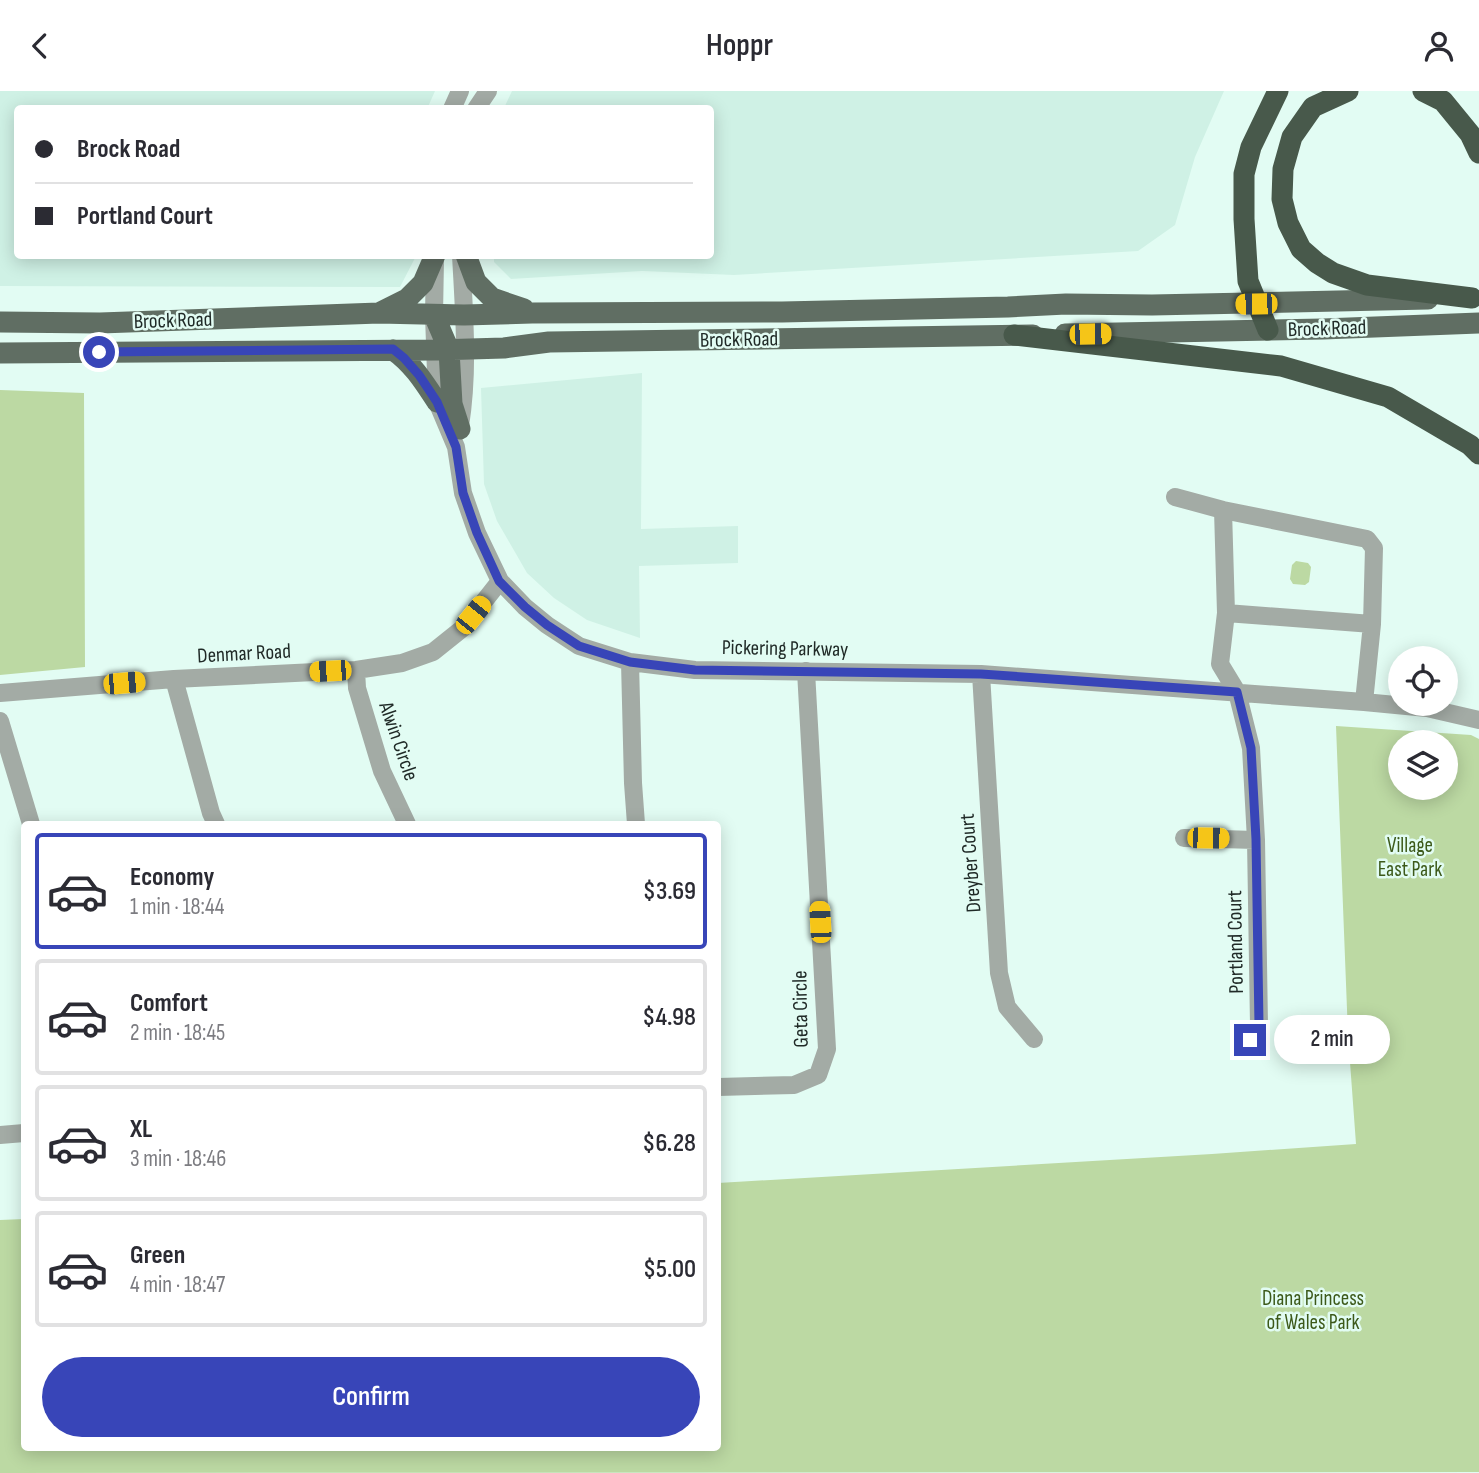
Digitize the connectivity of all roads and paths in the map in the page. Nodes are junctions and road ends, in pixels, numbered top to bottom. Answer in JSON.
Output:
{"nodes":[{"id":1,"x":1278,"y":91,"type":"edge"},
{"id":2,"x":1348,"y":91,"type":"edge"},
{"id":3,"x":1423,"y":91,"type":"edge"},
{"id":4,"x":1479,"y":153,"type":"edge"},
{"id":5,"x":433,"y":259,"type":"edge"},
{"id":6,"x":435,"y":259,"type":"edge"},
{"id":7,"x":463,"y":259,"type":"edge"},
{"id":8,"x":465,"y":259,"type":"edge"},
{"id":9,"x":1476,"y":298,"type":"edge"},
{"id":10,"x":1256,"y":304,"type":"junction"},
{"id":11,"x":379,"y":313,"type":"junction"},
{"id":12,"x":532,"y":313,"type":"junction"},
{"id":13,"x":434,"y":315,"type":"junction"},
{"id":14,"x":464,"y":315,"type":"junction"},
{"id":15,"x":0,"y":322,"type":"edge"},
{"id":16,"x":100,"y":323,"type":"junction"},
{"id":17,"x":1479,"y":323,"type":"edge"},
{"id":18,"x":1268,"y":330,"type":"junction"},
{"id":19,"x":1014,"y":335,"type":"junction"},
{"id":20,"x":393,"y":349,"type":"junction"},
{"id":21,"x":450,"y":349,"type":"junction"},
{"id":22,"x":99,"y":352,"type":"junction"},
{"id":23,"x":0,"y":353,"type":"edge"},
{"id":24,"x":437,"y":402,"type":"junction"},
{"id":25,"x":458,"y":438,"type":"junction"},
{"id":26,"x":1479,"y":454,"type":"edge"},
{"id":27,"x":1175,"y":497,"type":"dead end"},
{"id":28,"x":1223,"y":510,"type":"junction"},
{"id":29,"x":499,"y":581,"type":"junction"},
{"id":30,"x":1226,"y":613,"type":"junction"},
{"id":31,"x":1372,"y":624,"type":"junction"},
{"id":32,"x":630,"y":662,"type":"junction"},
{"id":33,"x":356,"y":670,"type":"junction"},
{"id":34,"x":806,"y":671,"type":"junction"},
{"id":35,"x":981,"y":674,"type":"junction"},
{"id":36,"x":174,"y":679,"type":"junction"},
{"id":37,"x":1237,"y":692,"type":"junction"},
{"id":38,"x":0,"y":693,"type":"edge"},
{"id":39,"x":1364,"y":702,"type":"junction"},
{"id":40,"x":1479,"y":720,"type":"edge"},
{"id":41,"x":0,"y":721,"type":"edge"},
{"id":42,"x":31,"y":821,"type":"edge"},
{"id":43,"x":215,"y":821,"type":"edge"},
{"id":44,"x":407,"y":821,"type":"edge"},
{"id":45,"x":636,"y":821,"type":"edge"},
{"id":46,"x":1184,"y":838,"type":"dead end"},
{"id":47,"x":1256,"y":839,"type":"junction"},
{"id":48,"x":1034,"y":1039,"type":"dead end"},
{"id":49,"x":1250,"y":1040,"type":"dead end"},
{"id":50,"x":721,"y":1087,"type":"edge"},
{"id":51,"x":21,"y":1133,"type":"edge"},
{"id":52,"x":0,"y":1135,"type":"edge"}],
"edges":[{"from":1,"to":10,"type":"highway"},
{"from":2,"to":9,"type":"highway"},
{"from":3,"to":4,"type":"highway"},
{"from":5,"to":11,"type":"main road"},
{"from":6,"to":13,"type":"street"},
{"from":7,"to":14,"type":"street","name":"Pickering Parkway"},
{"from":8,"to":12,"type":"main road"},
{"from":9,"to":10,"type":"main road","name":"Brock Road"},
{"from":10,"to":12,"type":"main road","name":"Brock Road"},
{"from":10,"to":18,"type":"highway"},
{"from":11,"to":13,"type":"main road","name":"Brock Road"},
{"from":11,"to":16,"type":"main road","name":"Brock Road"},
{"from":12,"to":14,"type":"main road","name":"Brock Road"},
{"from":13,"to":14,"type":"main road","name":"Brock Road"},
{"from":13,"to":21,"type":"main road"},
{"from":14,"to":21,"type":"street","name":"Pickering Parkway"},
{"from":15,"to":16,"type":"main road","name":"Brock Road"},
{"from":16,"to":22,"type":"main road"},
{"from":17,"to":18,"type":"main road","name":"Brock Road"},
{"from":18,"to":19,"type":"main road","name":"Brock Road"},
{"from":19,"to":21,"type":"main road","name":"Brock Road"},
{"from":19,"to":26,"type":"highway"},
{"from":20,"to":21,"type":"main road","name":"Brock Road"},
{"from":20,"to":22,"type":"main road","name":"Brock Road"},
{"from":20,"to":24,"type":"main road"},
{"from":21,"to":24,"type":"street","name":"Pickering Parkway"},
{"from":21,"to":25,"type":"main road"},
{"from":22,"to":23,"type":"main road","name":"Brock Road"},
{"from":24,"to":25,"type":"street","name":"Pickering Parkway"},
{"from":25,"to":29,"type":"street","name":"Pickering Parkway"},
{"from":27,"to":28,"type":"street"},
{"from":28,"to":30,"type":"street"},
{"from":28,"to":31,"type":"street"},
{"from":29,"to":32,"type":"street","name":"Pickering Parkway"},
{"from":29,"to":33,"type":"street","name":"Denmar Road"},
{"from":30,"to":31,"type":"street"},
{"from":30,"to":37,"type":"street"},
{"from":31,"to":39,"type":"street"},
{"from":32,"to":34,"type":"street","name":"Pickering Parkway"},
{"from":32,"to":45,"type":"street"},
{"from":33,"to":36,"type":"street","name":"Denmar Road"},
{"from":33,"to":44,"type":"street","name":"Alwin Circle"},
{"from":34,"to":35,"type":"street","name":"Pickering Parkway"},
{"from":34,"to":50,"type":"street","name":"Geta Circle"},
{"from":35,"to":37,"type":"street","name":"Pickering Parkway"},
{"from":35,"to":48,"type":"street","name":"Dreyber Court"},
{"from":36,"to":38,"type":"street","name":"Denmar Road"},
{"from":36,"to":43,"type":"street"},
{"from":37,"to":39,"type":"street","name":"Pickering Parkway"},
{"from":37,"to":47,"type":"street","name":"Portland Court"},
{"from":39,"to":40,"type":"street","name":"Pickering Parkway"},
{"from":41,"to":42,"type":"street"},
{"from":46,"to":47,"type":"street"},
{"from":47,"to":49,"type":"street","name":"Portland Court"},
{"from":51,"to":52,"type":"street"}]}
